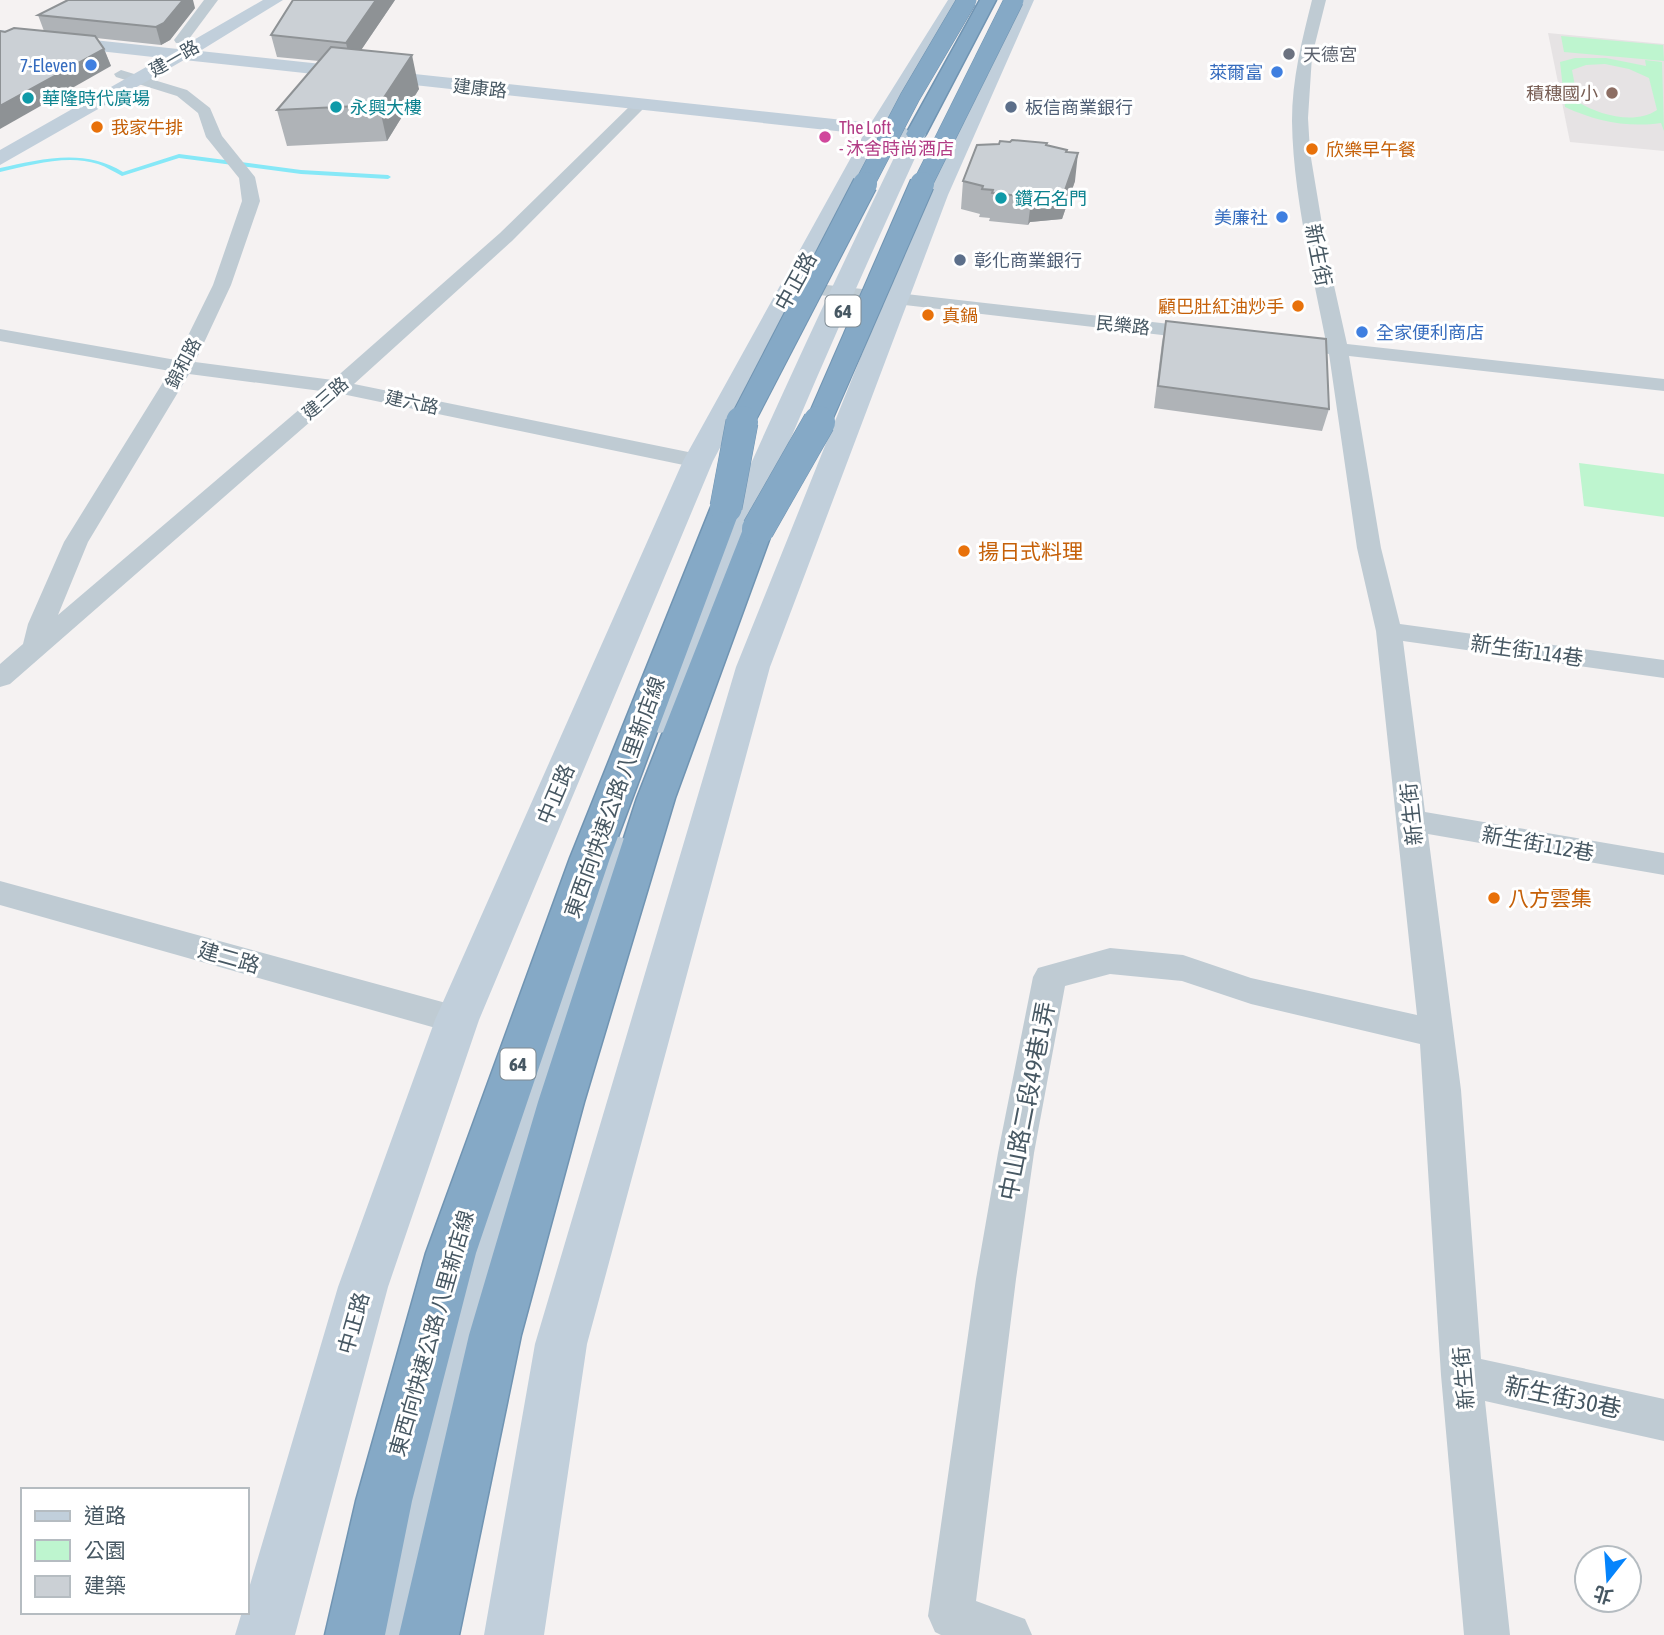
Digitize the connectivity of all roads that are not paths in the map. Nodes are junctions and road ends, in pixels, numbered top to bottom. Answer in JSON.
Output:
{"nodes":[{"id":1,"x":211,"y":0,"type":"edge"},
{"id":2,"x":254,"y":0,"type":"edge"},
{"id":3,"x":275,"y":0,"type":"edge"},
{"id":4,"x":956,"y":0,"type":"edge"},
{"id":5,"x":967,"y":0,"type":"edge"},
{"id":6,"x":982,"y":0,"type":"edge"},
{"id":7,"x":988,"y":0,"type":"edge"},
{"id":8,"x":1000,"y":0,"type":"edge"},
{"id":9,"x":1014,"y":0,"type":"edge"},
{"id":10,"x":1026,"y":0,"type":"edge"},
{"id":11,"x":1319,"y":0,"type":"edge"},
{"id":12,"x":0,"y":35,"type":"edge"},
{"id":13,"x":180,"y":48,"type":"junction"},
{"id":14,"x":158,"y":54,"type":"junction"},
{"id":15,"x":129,"y":77,"type":"junction"},
{"id":16,"x":638,"y":106,"type":"junction"},
{"id":17,"x":877,"y":130,"type":"junction"},
{"id":18,"x":916,"y":134,"type":"junction"},
{"id":19,"x":961,"y":139,"type":"junction"},
{"id":20,"x":0,"y":143,"type":"edge"},
{"id":21,"x":0,"y":159,"type":"edge"},
{"id":22,"x":792,"y":286,"type":"junction"},
{"id":23,"x":841,"y":292,"type":"junction"},
{"id":24,"x":896,"y":299,"type":"junction"},
{"id":25,"x":0,"y":335,"type":"edge"},
{"id":26,"x":1227,"y":337,"type":"edge"},
{"id":27,"x":1296,"y":345,"type":"edge"},
{"id":28,"x":1338,"y":349,"type":"junction"},
{"id":29,"x":183,"y":367,"type":"junction"},
{"id":30,"x":1664,"y":385,"type":"edge"},
{"id":31,"x":338,"y":387,"type":"junction"},
{"id":32,"x":698,"y":461,"type":"junction"},
{"id":33,"x":742,"y":518,"type":"junction"},
{"id":34,"x":1389,"y":631,"type":"junction"},
{"id":35,"x":38,"y":645,"type":"junction"},
{"id":36,"x":1664,"y":669,"type":"edge"},
{"id":37,"x":0,"y":678,"type":"edge"},
{"id":38,"x":0,"y":685,"type":"edge"},
{"id":39,"x":1413,"y":821,"type":"junction"},
{"id":40,"x":1664,"y":864,"type":"edge"},
{"id":41,"x":0,"y":893,"type":"edge"},
{"id":42,"x":457,"y":1020,"type":"junction"},
{"id":43,"x":1434,"y":1033,"type":"junction"},
{"id":44,"x":1462,"y":1375,"type":"junction"},
{"id":45,"x":1664,"y":1419,"type":"edge"},
{"id":46,"x":265,"y":1635,"type":"edge"},
{"id":47,"x":355,"y":1635,"type":"edge"},
{"id":48,"x":390,"y":1635,"type":"edge"},
{"id":49,"x":429,"y":1635,"type":"edge"},
{"id":50,"x":514,"y":1635,"type":"edge"},
{"id":51,"x":1009,"y":1635,"type":"edge"},
{"id":52,"x":1487,"y":1635,"type":"edge"}],
"edges":[{"from":1,"to":13,"type":"street"},
{"from":2,"to":13,"type":"main road","name":"建一路"},
{"from":3,"to":13,"type":"main road","name":"建一路"},
{"from":4,"to":17,"type":"main road","name":"中正路"},
{"from":5,"to":33,"type":"highway","bridge":true},
{"from":6,"to":33,"type":"highway","name":"東西向快速公路 八里新店線","number":"64","bridge":true},
{"from":7,"to":18,"type":"highway"},
{"from":8,"to":33,"type":"highway","name":"東西向快速公路 八里新店線","number":"64","bridge":true},
{"from":9,"to":33,"type":"highway","bridge":true},
{"from":10,"to":19,"type":"main road"},
{"from":11,"to":28,"type":"street","name":"新生街"},
{"from":12,"to":14,"type":"main road","name":"建康路"},
{"from":13,"to":14,"type":"main road","name":"建康路"},
{"from":13,"to":15,"type":"main road","name":"建一路"},
{"from":13,"to":16,"type":"main road","name":"建康路"},
{"from":14,"to":15,"type":"main road","name":"建一路"},
{"from":15,"to":20,"type":"main road","name":"建一路"},
{"from":15,"to":21,"type":"main road","name":"建一路"},
{"from":15,"to":29,"type":"street","name":"錦和路"},
{"from":16,"to":17,"type":"main road","name":"建康路"},
{"from":16,"to":31,"type":"street","name":"建三路"},
{"from":17,"to":18,"type":"main road","name":"建康路"},
{"from":17,"to":22,"type":"main road","name":"中正路"},
{"from":18,"to":19,"type":"main road","name":"建康路"},
{"from":18,"to":23,"type":"main road"},
{"from":19,"to":24,"type":"main road"},
{"from":22,"to":23,"type":"street","name":"民樂路"},
{"from":22,"to":32,"type":"main road","name":"中正路"},
{"from":23,"to":24,"type":"street","name":"民樂路"},
{"from":23,"to":48,"type":"main road"},
{"from":24,"to":26,"type":"street","name":"民樂路"},
{"from":24,"to":50,"type":"main road"},
{"from":25,"to":29,"type":"street","name":"建六路"},
{"from":27,"to":28,"type":"street"},
{"from":28,"to":30,"type":"street"},
{"from":28,"to":34,"type":"street","name":"新生街"},
{"from":29,"to":31,"type":"street","name":"建六路"},
{"from":29,"to":35,"type":"street","name":"錦和路"},
{"from":31,"to":32,"type":"street","name":"建六路"},
{"from":31,"to":35,"type":"street","name":"建三路"},
{"from":32,"to":42,"type":"main road","name":"中正路"},
{"from":33,"to":47,"type":"highway","name":"東西向快速公路 八里新店線","number":"64"},
{"from":33,"to":49,"type":"highway","name":"東西向快速公路 八里新店線","number":"64"},
{"from":34,"to":36,"type":"street","name":"新生街114巷"},
{"from":34,"to":39,"type":"street","name":"新生街"},
{"from":35,"to":37,"type":"street","name":"建三路"},
{"from":35,"to":38,"type":"street","name":"錦和路"},
{"from":39,"to":40,"type":"street","name":"新生街112巷"},
{"from":39,"to":43,"type":"street","name":"新生街"},
{"from":41,"to":42,"type":"street","name":"建二路"},
{"from":42,"to":46,"type":"main road","name":"中正路"},
{"from":43,"to":44,"type":"street","name":"新生街"},
{"from":43,"to":51,"type":"street","name":"中山路二段49巷1弄"},
{"from":44,"to":45,"type":"street","name":"新生街30巷"},
{"from":44,"to":52,"type":"street","name":"新生街"}]}
